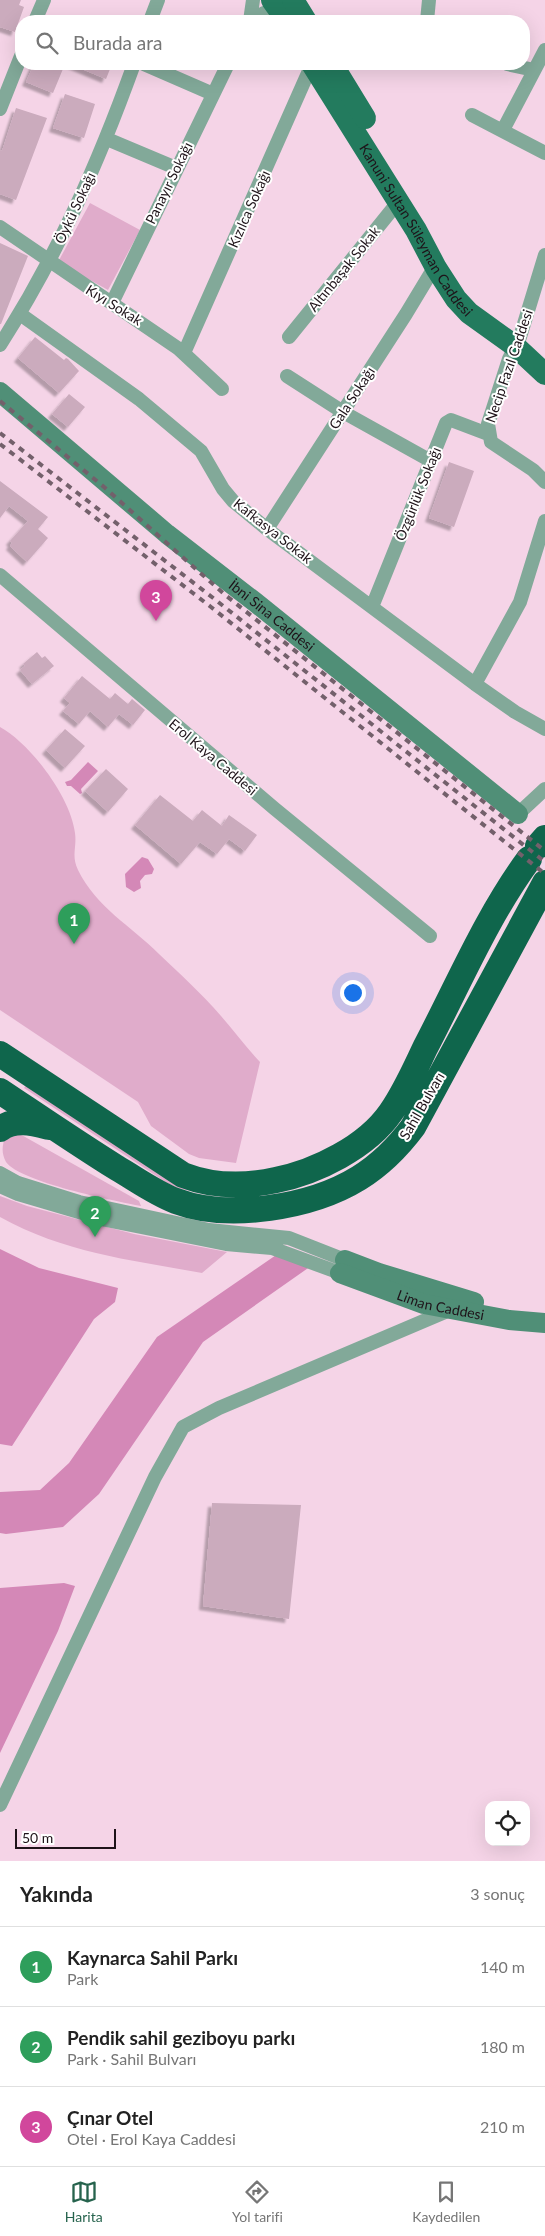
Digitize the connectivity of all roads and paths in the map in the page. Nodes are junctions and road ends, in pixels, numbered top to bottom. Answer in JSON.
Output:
{"nodes":[{"id":1,"x":44,"y":0,"type":"edge"},
{"id":2,"x":158,"y":0,"type":"edge"},
{"id":3,"x":253,"y":0,"type":"edge"},
{"id":4,"x":429,"y":0,"type":"edge"},
{"id":5,"x":284,"y":9,"type":"edge"},
{"id":6,"x":38,"y":15,"type":"edge"},
{"id":7,"x":152,"y":15,"type":"edge"},
{"id":8,"x":251,"y":15,"type":"edge"},
{"id":9,"x":260,"y":15,"type":"edge"},
{"id":10,"x":295,"y":15,"type":"edge"},
{"id":11,"x":428,"y":15,"type":"edge"},
{"id":12,"x":545,"y":50,"type":"edge"},
{"id":13,"x":530,"y":69,"type":"edge"},
{"id":14,"x":15,"y":70,"type":"edge"},
{"id":15,"x":132,"y":70,"type":"edge"},
{"id":16,"x":158,"y":70,"type":"edge"},
{"id":17,"x":225,"y":70,"type":"edge"},
{"id":18,"x":309,"y":70,"type":"edge"},
{"id":19,"x":316,"y":70,"type":"edge"},
{"id":20,"x":336,"y":70,"type":"edge"},
{"id":21,"x":534,"y":70,"type":"junction"},
{"id":22,"x":213,"y":94,"type":"junction"},
{"id":23,"x":0,"y":109,"type":"edge"},
{"id":24,"x":472,"y":115,"type":"dead end"},
{"id":25,"x":503,"y":130,"type":"junction"},
{"id":26,"x":107,"y":139,"type":"junction"},
{"id":27,"x":545,"y":153,"type":"edge"},
{"id":28,"x":176,"y":168,"type":"junction"},
{"id":29,"x":398,"y":201,"type":"junction"},
{"id":30,"x":0,"y":227,"type":"edge"},
{"id":31,"x":545,"y":255,"type":"edge"},
{"id":32,"x":50,"y":260,"type":"junction"},
{"id":33,"x":435,"y":266,"type":"junction"},
{"id":34,"x":112,"y":303,"type":"junction"},
{"id":35,"x":20,"y":314,"type":"junction"},
{"id":36,"x":289,"y":337,"type":"dead end"},
{"id":37,"x":518,"y":342,"type":"junction"},
{"id":38,"x":0,"y":345,"type":"edge"},
{"id":39,"x":184,"y":353,"type":"junction"},
{"id":40,"x":545,"y":359,"type":"edge"},
{"id":41,"x":545,"y":374,"type":"edge"},
{"id":42,"x":287,"y":376,"type":"dead end"},
{"id":43,"x":222,"y":389,"type":"dead end"},
{"id":44,"x":0,"y":392,"type":"edge"},
{"id":45,"x":343,"y":412,"type":"junction"},
{"id":46,"x":488,"y":434,"type":"junction"},
{"id":47,"x":431,"y":461,"type":"junction"},
{"id":48,"x":545,"y":482,"type":"edge"},
{"id":49,"x":545,"y":521,"type":"edge"},
{"id":50,"x":267,"y":529,"type":"junction"},
{"id":51,"x":0,"y":575,"type":"edge"},
{"id":52,"x":372,"y":607,"type":"junction"},
{"id":53,"x":474,"y":684,"type":"junction"},
{"id":54,"x":545,"y":729,"type":"edge"},
{"id":55,"x":545,"y":789,"type":"edge"},
{"id":56,"x":518,"y":814,"type":"joint"},
{"id":57,"x":537,"y":848,"type":"edge"},
{"id":58,"x":545,"y":883,"type":"edge"},
{"id":59,"x":430,"y":936,"type":"dead end"},
{"id":60,"x":6,"y":1058,"type":"edge"},
{"id":61,"x":2,"y":1095,"type":"edge"},
{"id":62,"x":0,"y":1129,"type":"edge"},
{"id":63,"x":57,"y":1129,"type":"junction"},
{"id":64,"x":0,"y":1173,"type":"edge"},
{"id":65,"x":0,"y":1186,"type":"edge"},
{"id":66,"x":293,"y":1248,"type":"junction"},
{"id":67,"x":343,"y":1266,"type":"junction"},
{"id":68,"x":452,"y":1309,"type":"junction"},
{"id":69,"x":545,"y":1312,"type":"edge"},
{"id":70,"x":545,"y":1324,"type":"edge"},
{"id":71,"x":0,"y":1806,"type":"edge"}],
"edges":[{"from":1,"to":6,"type":"street"},
{"from":2,"to":7,"type":"street"},
{"from":3,"to":8,"type":"street"},
{"from":4,"to":11,"type":"street"},
{"from":5,"to":9,"type":"street"},
{"from":5,"to":10,"type":"main road"},
{"from":12,"to":21,"type":"street"},
{"from":13,"to":21,"type":"street"},
{"from":14,"to":23,"type":"street"},
{"from":15,"to":26,"type":"street","name":"Öykü Sokağı"},
{"from":16,"to":22,"type":"street"},
{"from":17,"to":22,"type":"street","name":"Panayır Sokağı"},
{"from":18,"to":39,"type":"street","name":"Kızılca Sokağı"},
{"from":19,"to":29,"type":"main road","name":"Kanuni Sultan Süleyman Caddesi"},
{"from":20,"to":37,"type":"main road","name":"Kanuni Sultan Süleyman Caddesi"},
{"from":21,"to":25,"type":"street"},
{"from":22,"to":28,"type":"street","name":"Panayır Sokağı"},
{"from":24,"to":25,"type":"street"},
{"from":25,"to":27,"type":"street"},
{"from":26,"to":28,"type":"street"},
{"from":26,"to":32,"type":"street","name":"Öykü Sokağı"},
{"from":28,"to":34,"type":"street","name":"Panayır Sokağı"},
{"from":29,"to":33,"type":"main road","name":"Kanuni Sultan Süleyman Caddesi"},
{"from":29,"to":36,"type":"street","name":"Altınbaşak Sokak"},
{"from":30,"to":32,"type":"street","name":"Kıyı Sokak"},
{"from":31,"to":37,"type":"street","name":"Necip Fazıl Caddesi"},
{"from":32,"to":34,"type":"street","name":"Kıyı Sokak"},
{"from":32,"to":35,"type":"street","name":"Öykü Sokağı"},
{"from":33,"to":37,"type":"main road","name":"Kanuni Sultan Süleyman Caddesi"},
{"from":33,"to":45,"type":"street","name":"Gala Sokağı"},
{"from":34,"to":39,"type":"street","name":"Kıyı Sokak"},
{"from":35,"to":38,"type":"street","name":"Öykü Sokağı"},
{"from":35,"to":50,"type":"street","name":"Kafkasya Sokak"},
{"from":37,"to":40,"type":"main road","name":"Kanuni Sultan Süleyman Caddesi"},
{"from":37,"to":41,"type":"main road","name":"Kanuni Sultan Süleyman Caddesi"},
{"from":37,"to":46,"type":"street","name":"Necip Fazıl Caddesi"},
{"from":39,"to":43,"type":"street","name":"Kıyı Sokak"},
{"from":42,"to":45,"type":"street"},
{"from":44,"to":56,"type":"street","name":"İbni Sina Caddesi"},
{"from":45,"to":47,"type":"street"},
{"from":45,"to":50,"type":"street","name":"Gala Sokağı"},
{"from":46,"to":47,"type":"street","name":"Özgürlük Sokağı"},
{"from":46,"to":48,"type":"street","name":"Necip Fazıl Caddesi"},
{"from":47,"to":52,"type":"street","name":"Özgürlük Sokağı"},
{"from":49,"to":53,"type":"street"},
{"from":50,"to":52,"type":"street","name":"Kafkasya Sokak"},
{"from":51,"to":59,"type":"street","name":"Erol Kaya Caddesi"},
{"from":52,"to":53,"type":"street","name":"Kafkasya Sokak"},
{"from":53,"to":54,"type":"street","name":"Kafkasya Sokak"},
{"from":55,"to":56,"type":"street","name":"İbni Sina Caddesi"},
{"from":57,"to":60,"type":"highway","name":"Sahil Bulvarı"},
{"from":58,"to":63,"type":"highway","name":"Sahil Bulvarı"},
{"from":60,"to":61,"type":"highway"},
{"from":61,"to":63,"type":"highway","name":"Sahil Bulvarı"},
{"from":62,"to":63,"type":"highway"},
{"from":64,"to":66,"type":"street"},
{"from":65,"to":66,"type":"street"},
{"from":66,"to":67,"type":"street"},
{"from":67,"to":68,"type":"street","name":"Liman Caddesi"},
{"from":67,"to":69,"type":"street","name":"Liman Caddesi"},
{"from":68,"to":70,"type":"street","name":"Liman Caddesi"},
{"from":68,"to":71,"type":"street"}]}
